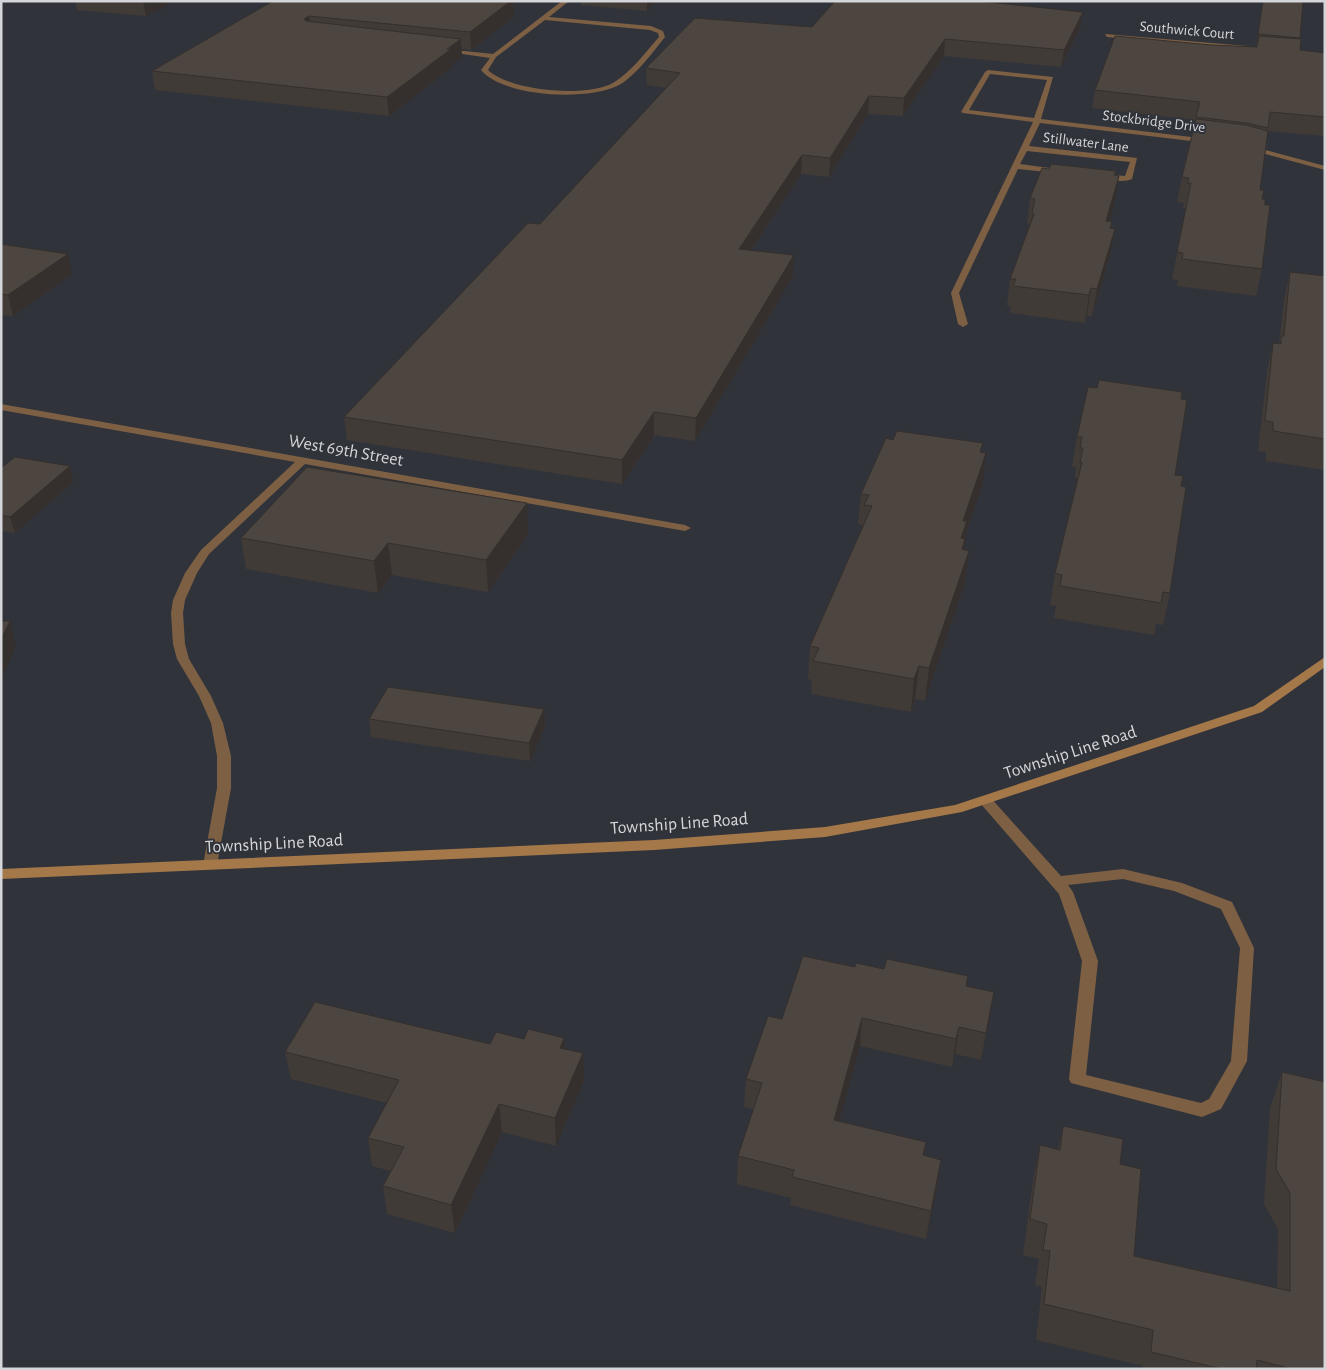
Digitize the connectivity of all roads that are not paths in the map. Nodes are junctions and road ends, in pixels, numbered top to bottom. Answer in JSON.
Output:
{"nodes":[{"id":1,"x":566,"y":1,"type":"edge"},
{"id":2,"x":544,"y":18,"type":"junction"},
{"id":3,"x":1108,"y":35,"type":"dead end"},
{"id":4,"x":1256,"y":48,"type":"edge"},
{"id":5,"x":438,"y":50,"type":"edge"},
{"id":6,"x":494,"y":56,"type":"junction"},
{"id":7,"x":1037,"y":121,"type":"junction"},
{"id":8,"x":1214,"y":142,"type":"edge"},
{"id":9,"x":1243,"y":145,"type":"edge"},
{"id":10,"x":1024,"y":148,"type":"junction"},
{"id":11,"x":1015,"y":166,"type":"junction"},
{"id":12,"x":1325,"y":168,"type":"edge"},
{"id":13,"x":1062,"y":172,"type":"edge"},
{"id":14,"x":1090,"y":175,"type":"edge"},
{"id":15,"x":963,"y":324,"type":"dead end"},
{"id":16,"x":1,"y":407,"type":"edge"},
{"id":17,"x":303,"y":460,"type":"junction"},
{"id":18,"x":685,"y":528,"type":"dead end"},
{"id":19,"x":1325,"y":661,"type":"edge"},
{"id":20,"x":985,"y":800,"type":"junction"},
{"id":21,"x":210,"y":865,"type":"junction"},
{"id":22,"x":1,"y":874,"type":"edge"},
{"id":23,"x":1056,"y":882,"type":"junction"}],
"edges":[{"from":1,"to":2,"type":"street"},
{"from":2,"to":6,"type":"street"},
{"from":2,"to":6,"type":"street"},
{"from":3,"to":4,"type":"street","name":"Southwick Court"},
{"from":5,"to":6,"type":"street"},
{"from":7,"to":7,"type":"street","name":"Stockbridge Drive"},
{"from":7,"to":8,"type":"street","name":"Stockbridge Drive"},
{"from":7,"to":10,"type":"street","name":"Stillwater Lane"},
{"from":9,"to":12,"type":"street"},
{"from":10,"to":11,"type":"street","name":"Stillwater Lane"},
{"from":10,"to":14,"type":"street","name":"Stillwater Lane"},
{"from":11,"to":13,"type":"street","name":"Stillwater Lane"},
{"from":11,"to":15,"type":"street","name":"Stillwater Lane"},
{"from":16,"to":17,"type":"street","name":"West 69th Street"},
{"from":17,"to":18,"type":"street","name":"West 69th Street"},
{"from":17,"to":21,"type":"street"},
{"from":19,"to":20,"type":"main road","name":"Township Line Road"},
{"from":20,"to":21,"type":"main road","name":"Township Line Road"},
{"from":20,"to":23,"type":"street"},
{"from":21,"to":22,"type":"main road","name":"Township Line Road"},
{"from":23,"to":23,"type":"street"}]}
